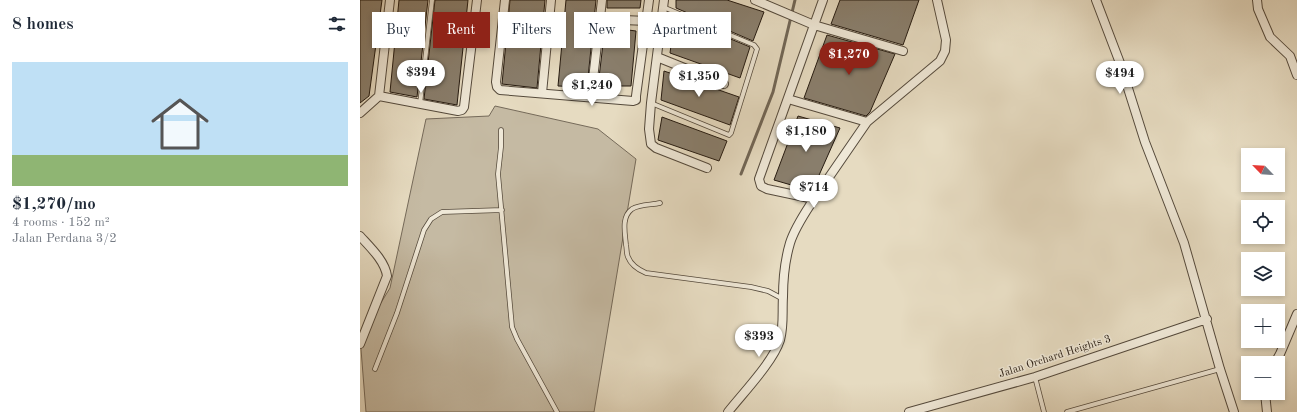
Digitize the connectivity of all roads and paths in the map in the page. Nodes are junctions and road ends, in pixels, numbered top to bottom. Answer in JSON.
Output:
{"nodes":[{"id":1,"x":390,"y":0,"type":"edge"},
{"id":2,"x":432,"y":0,"type":"edge"},
{"id":3,"x":477,"y":0,"type":"edge"},
{"id":4,"x":505,"y":0,"type":"edge"},
{"id":5,"x":551,"y":0,"type":"edge"},
{"id":6,"x":602,"y":0,"type":"edge"},
{"id":7,"x":649,"y":0,"type":"edge"},
{"id":8,"x":755,"y":0,"type":"edge"},
{"id":9,"x":822,"y":0,"type":"edge"},
{"id":10,"x":937,"y":0,"type":"edge"},
{"id":11,"x":1096,"y":0,"type":"edge"},
{"id":12,"x":1257,"y":0,"type":"edge"},
{"id":13,"x":664,"y":3,"type":"edge"},
{"id":14,"x":601,"y":12,"type":"edge"},
{"id":15,"x":648,"y":12,"type":"edge"},
{"id":16,"x":814,"y":26,"type":"junction"},
{"id":17,"x":597,"y":48,"type":"edge"},
{"id":18,"x":643,"y":48,"type":"edge"},
{"id":19,"x":903,"y":51,"type":"dead end"},
{"id":20,"x":657,"y":56,"type":"junction"},
{"id":21,"x":1297,"y":75,"type":"edge"},
{"id":22,"x":724,"y":84,"type":"dead end"},
{"id":23,"x":542,"y":93,"type":"junction"},
{"id":24,"x":379,"y":96,"type":"junction"},
{"id":25,"x":591,"y":97,"type":"junction"},
{"id":26,"x":788,"y":99,"type":"junction"},
{"id":27,"x":651,"y":103,"type":"junction"},
{"id":28,"x":420,"y":104,"type":"junction"},
{"id":29,"x":360,"y":113,"type":"edge"},
{"id":30,"x":867,"y":122,"type":"junction"},
{"id":31,"x":501,"y":130,"type":"dead end"},
{"id":32,"x":707,"y":168,"type":"dead end"},
{"id":33,"x":814,"y":200,"type":"junction"},
{"id":34,"x":660,"y":204,"type":"dead end"},
{"id":35,"x":502,"y":210,"type":"junction"},
{"id":36,"x":360,"y":236,"type":"edge"},
{"id":37,"x":782,"y":299,"type":"junction"},
{"id":38,"x":1297,"y":314,"type":"edge"},
{"id":39,"x":1207,"y":319,"type":"junction"},
{"id":40,"x":360,"y":344,"type":"edge"},
{"id":41,"x":1279,"y":356,"type":"edge"},
{"id":42,"x":375,"y":369,"type":"dead end"},
{"id":43,"x":1220,"y":370,"type":"junction"},
{"id":44,"x":1035,"y":377,"type":"junction"},
{"id":45,"x":1266,"y":400,"type":"edge"},
{"id":46,"x":1231,"y":411,"type":"edge"},
{"id":47,"x":556,"y":412,"type":"edge"},
{"id":48,"x":728,"y":412,"type":"edge"},
{"id":49,"x":909,"y":412,"type":"edge"},
{"id":50,"x":1044,"y":412,"type":"edge"},
{"id":51,"x":1067,"y":412,"type":"edge"},
{"id":52,"x":1267,"y":412,"type":"edge"}],
"edges":[{"from":1,"to":24,"type":"street"},
{"from":2,"to":28,"type":"lane"},
{"from":3,"to":28,"type":"street"},
{"from":4,"to":23,"type":"street"},
{"from":5,"to":23,"type":"street"},
{"from":6,"to":14,"type":"street"},
{"from":7,"to":15,"type":"street"},
{"from":8,"to":16,"type":"street"},
{"from":9,"to":16,"type":"street"},
{"from":10,"to":30,"type":"street"},
{"from":11,"to":39,"type":"street"},
{"from":12,"to":21,"type":"street"},
{"from":13,"to":20,"type":"street"},
{"from":13,"to":27,"type":"lane"},
{"from":16,"to":19,"type":"street"},
{"from":16,"to":26,"type":"street"},
{"from":17,"to":25,"type":"street"},
{"from":18,"to":25,"type":"street"},
{"from":20,"to":22,"type":"street"},
{"from":20,"to":27,"type":"street"},
{"from":23,"to":25,"type":"street"},
{"from":24,"to":28,"type":"street"},
{"from":24,"to":29,"type":"street"},
{"from":26,"to":30,"type":"street"},
{"from":26,"to":33,"type":"street"},
{"from":27,"to":32,"type":"street"},
{"from":30,"to":33,"type":"street"},
{"from":31,"to":35,"type":"lane"},
{"from":33,"to":37,"type":"street"},
{"from":34,"to":37,"type":"lane"},
{"from":35,"to":42,"type":"lane"},
{"from":35,"to":47,"type":"lane"},
{"from":36,"to":40,"type":"street"},
{"from":37,"to":48,"type":"street"},
{"from":38,"to":41,"type":"street"},
{"from":39,"to":43,"type":"street"},
{"from":39,"to":44,"type":"street","name":"Jalan Orchard Heights 3"},
{"from":43,"to":46,"type":"street"},
{"from":43,"to":51,"type":"lane"},
{"from":44,"to":49,"type":"street","name":"Jalan Orchard Heights 3"},
{"from":44,"to":50,"type":"lane"},
{"from":45,"to":52,"type":"street"}]}
